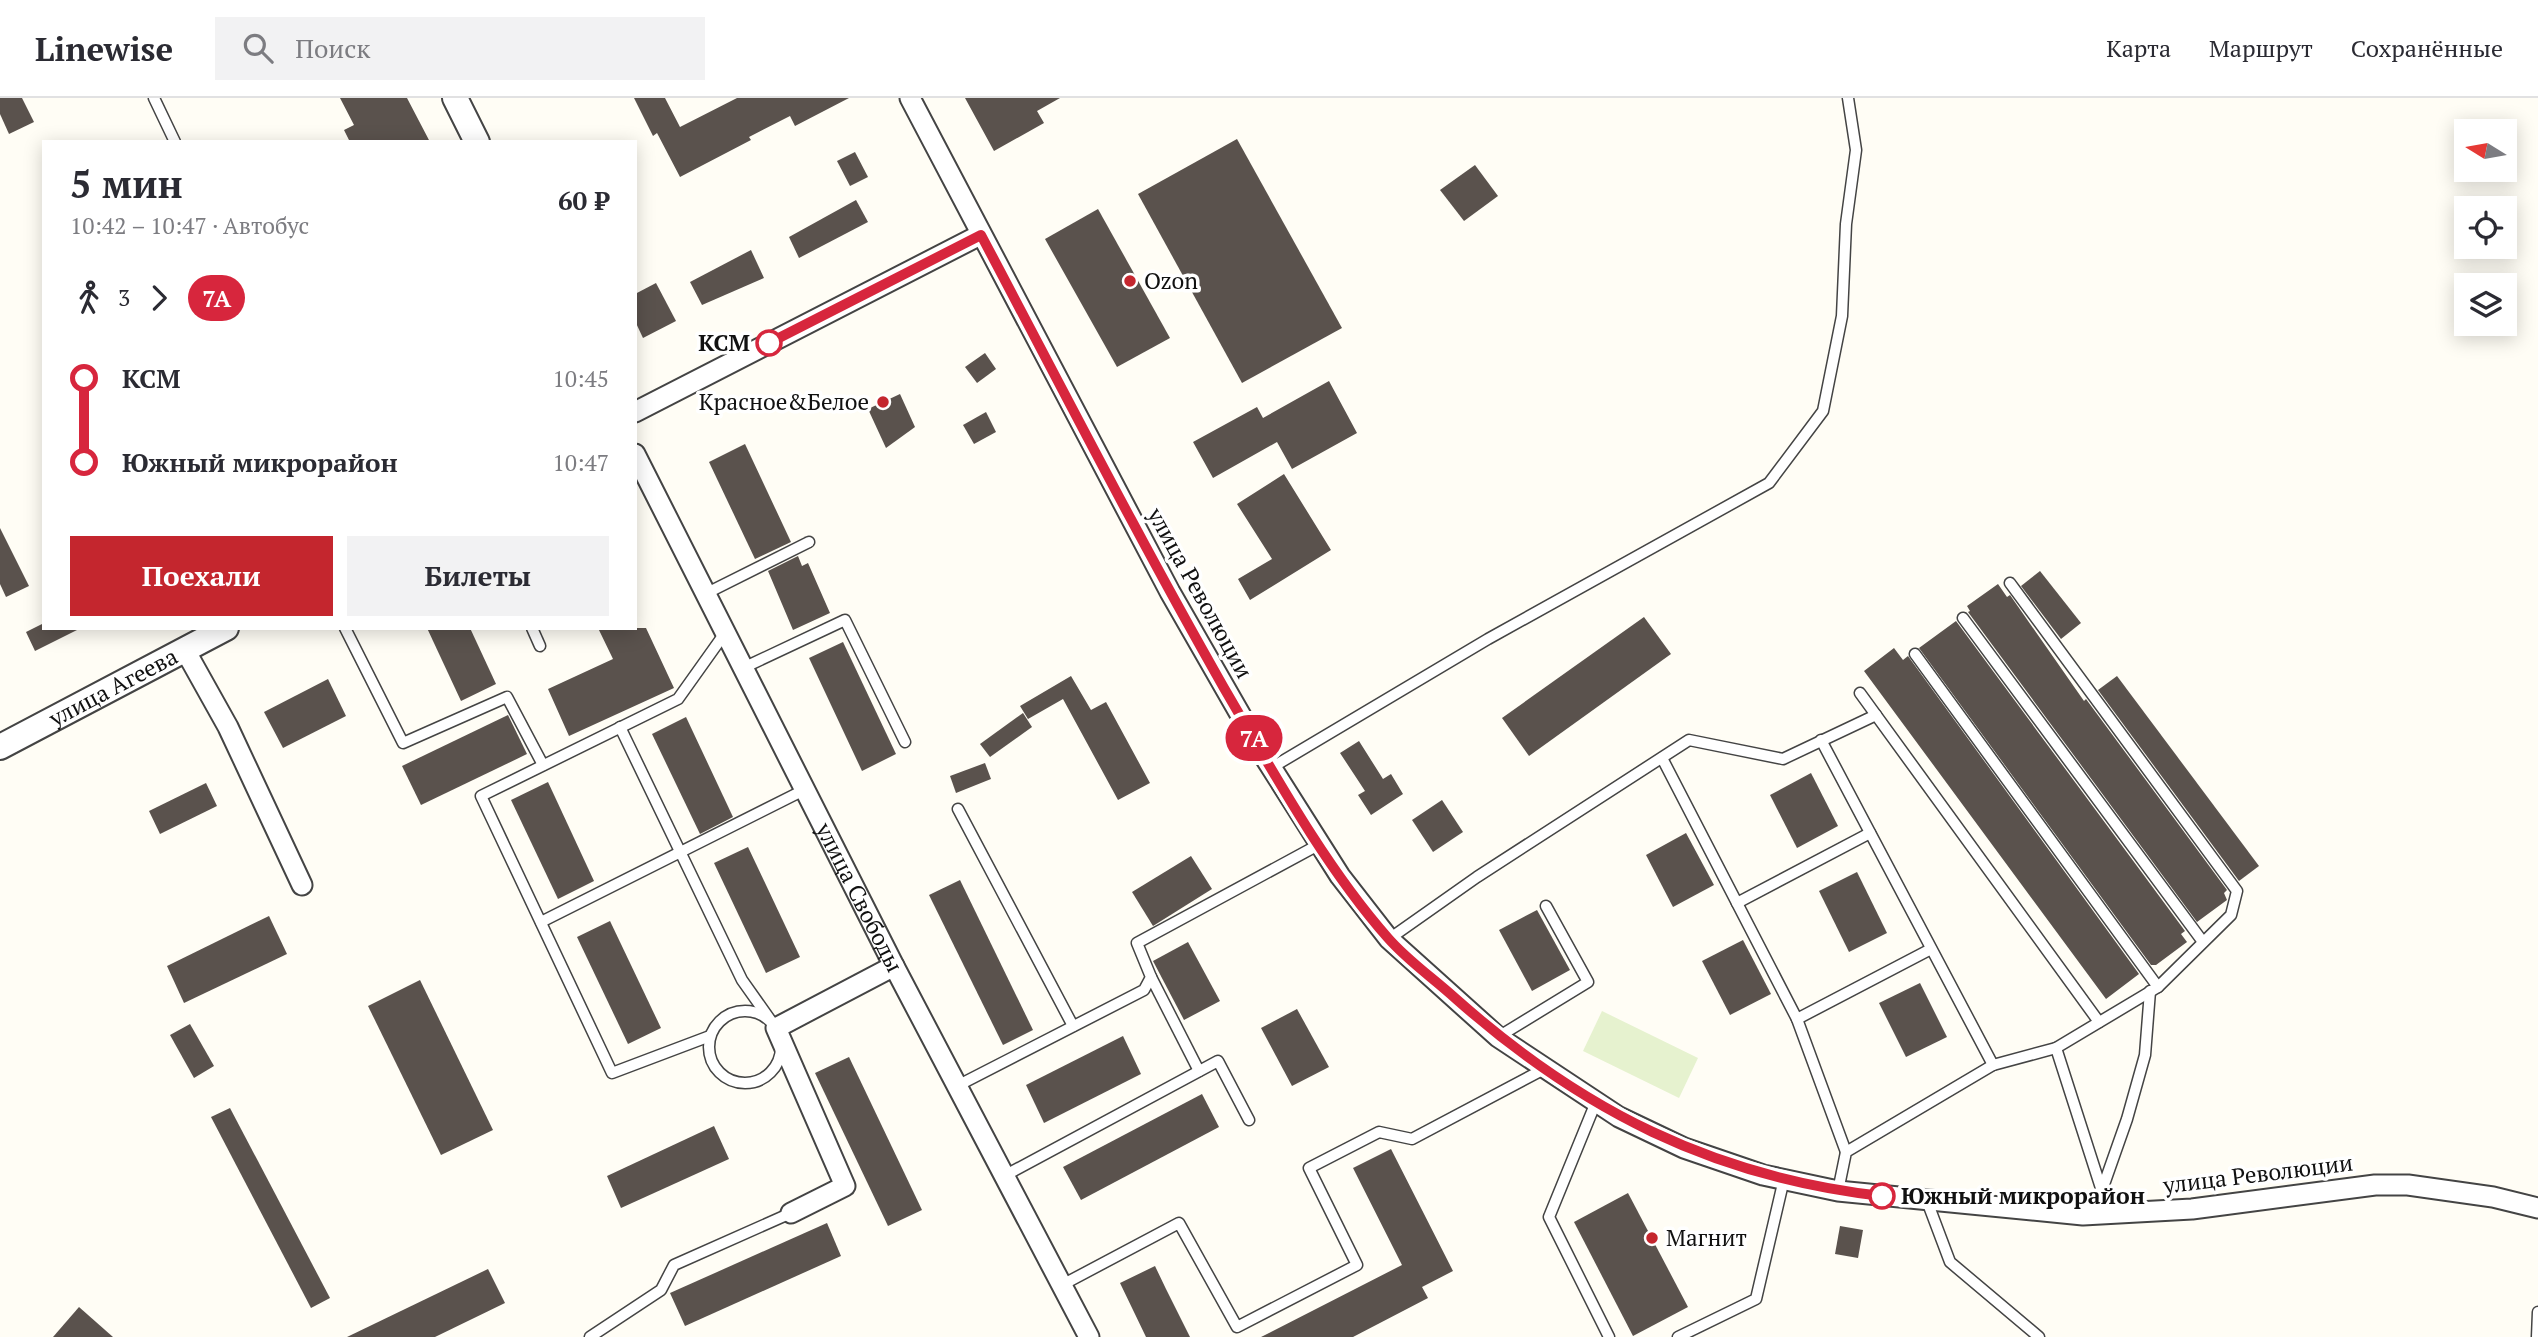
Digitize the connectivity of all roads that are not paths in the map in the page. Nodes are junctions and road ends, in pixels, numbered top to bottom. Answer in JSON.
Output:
{"nodes":[{"id":1,"x":154,"y":98,"type":"edge"},
{"id":2,"x":455,"y":98,"type":"edge"},
{"id":3,"x":910,"y":98,"type":"edge"},
{"id":4,"x":1848,"y":98,"type":"edge"},
{"id":5,"x":174,"y":140,"type":"edge"},
{"id":6,"x":476,"y":140,"type":"edge"},
{"id":7,"x":981,"y":235,"type":"junction"},
{"id":8,"x":637,"y":411,"type":"edge"},
{"id":9,"x":637,"y":458,"type":"edge"},
{"id":10,"x":809,"y":542,"type":"dead end"},
{"id":11,"x":2010,"y":583,"type":"dead end"},
{"id":12,"x":705,"y":594,"type":"junction"},
{"id":13,"x":1963,"y":618,"type":"dead end"},
{"id":14,"x":222,"y":630,"type":"edge"},
{"id":15,"x":346,"y":630,"type":"edge"},
{"id":16,"x":532,"y":630,"type":"edge"},
{"id":17,"x":725,"y":633,"type":"junction"},
{"id":18,"x":540,"y":646,"type":"dead end"},
{"id":19,"x":185,"y":650,"type":"junction"},
{"id":20,"x":1915,"y":654,"type":"dead end"},
{"id":21,"x":743,"y":668,"type":"junction"},
{"id":22,"x":1860,"y":693,"type":"dead end"},
{"id":23,"x":1877,"y":715,"type":"junction"},
{"id":24,"x":620,"y":727,"type":"junction"},
{"id":25,"x":1821,"y":740,"type":"junction"},
{"id":26,"x":905,"y":742,"type":"dead end"},
{"id":27,"x":0,"y":747,"type":"edge"},
{"id":28,"x":1662,"y":758,"type":"junction"},
{"id":29,"x":543,"y":765,"type":"junction"},
{"id":30,"x":1271,"y":768,"type":"junction"},
{"id":31,"x":804,"y":790,"type":"junction"},
{"id":32,"x":958,"y":808,"type":"dead end"},
{"id":33,"x":1870,"y":832,"type":"junction"},
{"id":34,"x":1320,"y":844,"type":"junction"},
{"id":35,"x":680,"y":852,"type":"junction"},
{"id":36,"x":302,"y":885,"type":"dead end"},
{"id":37,"x":1737,"y":903,"type":"junction"},
{"id":38,"x":1546,"y":906,"type":"dead end"},
{"id":39,"x":541,"y":922,"type":"junction"},
{"id":40,"x":1389,"y":939,"type":"junction"},
{"id":41,"x":2203,"y":942,"type":"junction"},
{"id":42,"x":1931,"y":949,"type":"junction"},
{"id":43,"x":894,"y":966,"type":"junction"},
{"id":44,"x":1151,"y":977,"type":"junction"},
{"id":45,"x":2154,"y":989,"type":"junction"},
{"id":46,"x":1797,"y":1019,"type":"junction"},
{"id":47,"x":2099,"y":1022,"type":"junction"},
{"id":48,"x":1073,"y":1026,"type":"junction"},
{"id":49,"x":776,"y":1028,"type":"junction"},
{"id":50,"x":710,"y":1036,"type":"junction"},
{"id":51,"x":1499,"y":1037,"type":"junction"},
{"id":52,"x":2056,"y":1048,"type":"junction"},
{"id":53,"x":1993,"y":1065,"type":"junction"},
{"id":54,"x":1546,"y":1068,"type":"junction"},
{"id":55,"x":1199,"y":1071,"type":"junction"},
{"id":56,"x":957,"y":1086,"type":"junction"},
{"id":57,"x":1596,"y":1102,"type":"junction"},
{"id":58,"x":1249,"y":1120,"type":"dead end"},
{"id":59,"x":1846,"y":1152,"type":"junction"},
{"id":60,"x":1004,"y":1176,"type":"junction"},
{"id":61,"x":1784,"y":1179,"type":"junction"},
{"id":62,"x":2102,"y":1190,"type":"junction"},
{"id":63,"x":1838,"y":1191,"type":"junction"},
{"id":64,"x":1927,"y":1201,"type":"junction"},
{"id":65,"x":2538,"y":1208,"type":"edge"},
{"id":66,"x":791,"y":1213,"type":"joint"},
{"id":67,"x":2109,"y":1213,"type":"junction"},
{"id":68,"x":1062,"y":1285,"type":"junction"},
{"id":69,"x":2538,"y":1312,"type":"edge"},
{"id":70,"x":590,"y":1337,"type":"edge"},
{"id":71,"x":1089,"y":1337,"type":"edge"},
{"id":72,"x":1609,"y":1337,"type":"edge"},
{"id":73,"x":1678,"y":1337,"type":"edge"},
{"id":74,"x":2039,"y":1337,"type":"edge"},
{"id":75,"x":2537,"y":1337,"type":"edge"}],
"edges":[{"from":1,"to":5,"type":"lane"},
{"from":2,"to":6,"type":"street"},
{"from":3,"to":7,"type":"street","name":"улица Революции"},
{"from":4,"to":30,"type":"lane"},
{"from":7,"to":8,"type":"street"},
{"from":7,"to":30,"type":"street","name":"улица Революции"},
{"from":9,"to":12,"type":"street","name":"улица Свободы"},
{"from":10,"to":12,"type":"lane"},
{"from":11,"to":41,"type":"lane"},
{"from":12,"to":17,"type":"street","name":"улица Свободы"},
{"from":13,"to":41,"type":"lane"},
{"from":14,"to":19,"type":"street","name":"улица Агеева"},
{"from":15,"to":29,"type":"lane"},
{"from":16,"to":18,"type":"lane"},
{"from":17,"to":21,"type":"street","name":"улица Свободы"},
{"from":17,"to":24,"type":"lane"},
{"from":19,"to":27,"type":"street","name":"улица Агеева"},
{"from":19,"to":36,"type":"street"},
{"from":20,"to":45,"type":"lane"},
{"from":21,"to":26,"type":"lane"},
{"from":21,"to":31,"type":"street","name":"улица Свободы"},
{"from":22,"to":23,"type":"lane"},
{"from":23,"to":25,"type":"lane"},
{"from":23,"to":47,"type":"lane"},
{"from":24,"to":29,"type":"lane"},
{"from":24,"to":35,"type":"lane"},
{"from":25,"to":28,"type":"lane"},
{"from":25,"to":33,"type":"lane"},
{"from":28,"to":37,"type":"lane"},
{"from":28,"to":40,"type":"lane"},
{"from":29,"to":39,"type":"lane"},
{"from":30,"to":34,"type":"street","name":"улица Революции"},
{"from":31,"to":35,"type":"lane"},
{"from":31,"to":43,"type":"street","name":"улица Свободы"},
{"from":32,"to":48,"type":"lane"},
{"from":33,"to":37,"type":"lane"},
{"from":33,"to":42,"type":"lane"},
{"from":34,"to":40,"type":"street","name":"улица Революции"},
{"from":34,"to":44,"type":"lane"},
{"from":35,"to":39,"type":"lane"},
{"from":35,"to":49,"type":"lane"},
{"from":37,"to":46,"type":"lane"},
{"from":38,"to":51,"type":"lane"},
{"from":39,"to":50,"type":"lane"},
{"from":40,"to":51,"type":"street","name":"улица Революции"},
{"from":41,"to":45,"type":"lane"},
{"from":42,"to":46,"type":"lane"},
{"from":42,"to":53,"type":"lane"},
{"from":43,"to":49,"type":"street"},
{"from":43,"to":56,"type":"street","name":"улица Свободы"},
{"from":44,"to":48,"type":"lane"},
{"from":44,"to":55,"type":"lane"},
{"from":45,"to":47,"type":"lane"},
{"from":45,"to":62,"type":"lane"},
{"from":46,"to":59,"type":"lane"},
{"from":47,"to":52,"type":"lane"},
{"from":48,"to":56,"type":"lane"},
{"from":49,"to":50,"type":"lane"},
{"from":49,"to":50,"type":"lane"},
{"from":49,"to":66,"type":"street"},
{"from":51,"to":54,"type":"street","name":"улица Революции"},
{"from":52,"to":53,"type":"lane"},
{"from":52,"to":62,"type":"lane"},
{"from":53,"to":59,"type":"lane"},
{"from":54,"to":57,"type":"street","name":"улица Революции"},
{"from":54,"to":68,"type":"lane"},
{"from":55,"to":58,"type":"lane"},
{"from":55,"to":60,"type":"lane"},
{"from":56,"to":60,"type":"street","name":"улица Свободы"},
{"from":57,"to":61,"type":"street","name":"улица Революции"},
{"from":57,"to":72,"type":"lane"},
{"from":59,"to":63,"type":"lane"},
{"from":60,"to":68,"type":"street","name":"улица Свободы"},
{"from":61,"to":63,"type":"street","name":"улица Революции"},
{"from":61,"to":73,"type":"lane"},
{"from":62,"to":67,"type":"lane"},
{"from":63,"to":64,"type":"street","name":"улица Революции"},
{"from":64,"to":67,"type":"street","name":"улица Революции"},
{"from":64,"to":74,"type":"lane"},
{"from":65,"to":67,"type":"street","name":"улица Революции"},
{"from":66,"to":70,"type":"lane"},
{"from":68,"to":71,"type":"street","name":"улица Свободы"},
{"from":69,"to":75,"type":"lane"}]}
